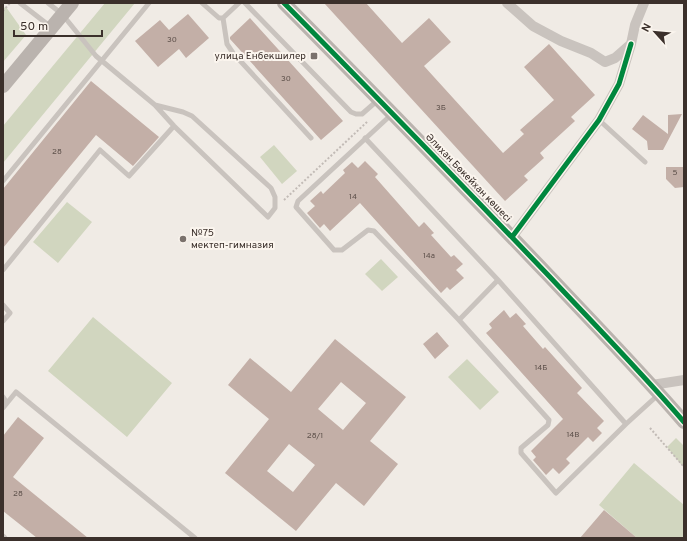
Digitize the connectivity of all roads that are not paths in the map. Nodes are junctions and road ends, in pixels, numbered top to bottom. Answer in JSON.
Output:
{"nodes":[{"id":1,"x":20,"y":3,"type":"edge"},
{"id":2,"x":48,"y":3,"type":"edge"},
{"id":3,"x":72,"y":3,"type":"edge"},
{"id":4,"x":149,"y":3,"type":"edge"},
{"id":5,"x":202,"y":3,"type":"edge"},
{"id":6,"x":239,"y":3,"type":"edge"},
{"id":7,"x":245,"y":3,"type":"edge"},
{"id":8,"x":284,"y":3,"type":"edge"},
{"id":9,"x":507,"y":3,"type":"edge"},
{"id":10,"x":644,"y":3,"type":"edge"},
{"id":11,"x":62,"y":14,"type":"junction"},
{"id":12,"x":224,"y":18,"type":"junction"},
{"id":13,"x":51,"y":27,"type":"junction"},
{"id":14,"x":630,"y":44,"type":"junction"},
{"id":15,"x":101,"y":60,"type":"junction"},
{"id":16,"x":3,"y":86,"type":"edge"},
{"id":17,"x":155,"y":105,"type":"junction"},
{"id":18,"x":385,"y":106,"type":"junction"},
{"id":19,"x":598,"y":120,"type":"junction"},
{"id":20,"x":174,"y":126,"type":"junction"},
{"id":21,"x":311,"y":138,"type":"dead end"},
{"id":22,"x":365,"y":138,"type":"junction"},
{"id":23,"x":645,"y":162,"type":"dead end"},
{"id":24,"x":3,"y":181,"type":"edge"},
{"id":25,"x":512,"y":237,"type":"junction"},
{"id":26,"x":3,"y":270,"type":"edge"},
{"id":27,"x":498,"y":280,"type":"junction"},
{"id":28,"x":3,"y":305,"type":"edge"},
{"id":29,"x":459,"y":320,"type":"junction"},
{"id":30,"x":3,"y":321,"type":"edge"},
{"id":31,"x":684,"y":380,"type":"edge"},
{"id":32,"x":655,"y":389,"type":"junction"},
{"id":33,"x":3,"y":398,"type":"edge"},
{"id":34,"x":7,"y":403,"type":"junction"},
{"id":35,"x":3,"y":408,"type":"edge"},
{"id":36,"x":684,"y":422,"type":"edge"},
{"id":37,"x":626,"y":424,"type":"junction"},
{"id":38,"x":195,"y":538,"type":"edge"}],
"edges":[{"from":1,"to":13,"type":"lane"},
{"from":2,"to":11,"type":"lane"},
{"from":3,"to":11,"type":"street"},
{"from":4,"to":15,"type":"lane"},
{"from":5,"to":12,"type":"lane"},
{"from":6,"to":12,"type":"lane"},
{"from":7,"to":18,"type":"lane"},
{"from":8,"to":18,"type":"street","name":"Әлихан Бөкейхан көшесі"},
{"from":9,"to":14,"type":"street"},
{"from":10,"to":14,"type":"street"},
{"from":11,"to":13,"type":"street"},
{"from":11,"to":15,"type":"lane"},
{"from":12,"to":21,"type":"lane"},
{"from":13,"to":16,"type":"street"},
{"from":14,"to":19,"type":"street"},
{"from":15,"to":17,"type":"lane"},
{"from":15,"to":24,"type":"lane"},
{"from":17,"to":20,"type":"lane"},
{"from":17,"to":20,"type":"lane"},
{"from":18,"to":22,"type":"lane"},
{"from":18,"to":25,"type":"street","name":"Әлихан Бөкейхан көшесі"},
{"from":19,"to":23,"type":"lane"},
{"from":19,"to":25,"type":"street"},
{"from":20,"to":26,"type":"lane"},
{"from":22,"to":27,"type":"lane"},
{"from":22,"to":29,"type":"lane"},
{"from":25,"to":32,"type":"street","name":"Әлихан Бөкейхан көшесі"},
{"from":27,"to":29,"type":"lane"},
{"from":27,"to":37,"type":"lane"},
{"from":28,"to":30,"type":"lane"},
{"from":29,"to":37,"type":"lane"},
{"from":31,"to":32,"type":"street"},
{"from":32,"to":36,"type":"street","name":"Әлихан Бөкейхан көшесі"},
{"from":32,"to":37,"type":"lane"},
{"from":33,"to":34,"type":"lane"},
{"from":34,"to":35,"type":"lane"},
{"from":34,"to":38,"type":"lane"}]}
